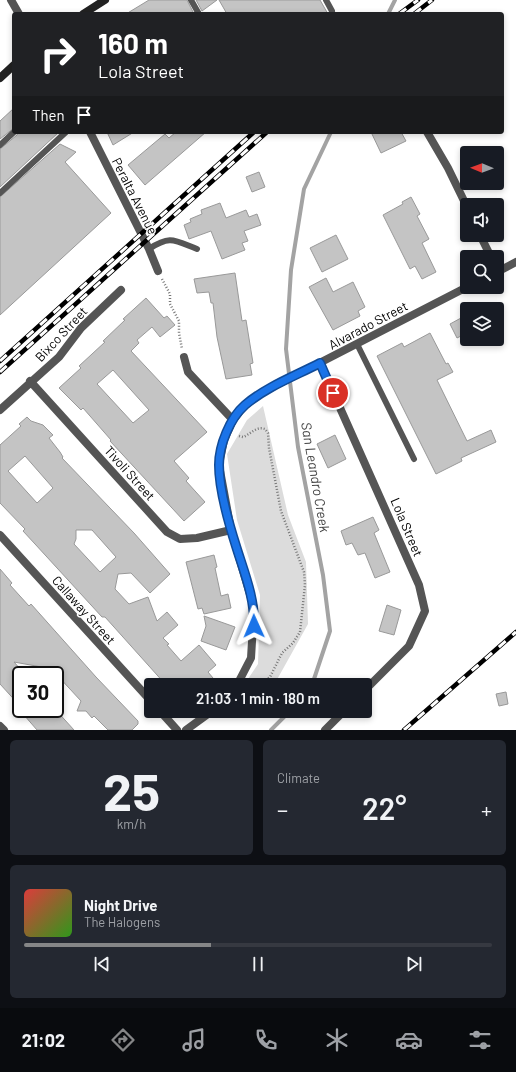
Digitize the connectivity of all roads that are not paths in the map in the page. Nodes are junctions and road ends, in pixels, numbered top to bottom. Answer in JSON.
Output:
{"nodes":[{"id":1,"x":11,"y":0,"type":"edge"},
{"id":2,"x":105,"y":0,"type":"edge"},
{"id":3,"x":191,"y":0,"type":"edge"},
{"id":4,"x":326,"y":0,"type":"edge"},
{"id":5,"x":332,"y":11,"type":"dead end"},
{"id":6,"x":18,"y":12,"type":"edge"},
{"id":7,"x":86,"y":12,"type":"edge"},
{"id":8,"x":198,"y":12,"type":"edge"},
{"id":9,"x":12,"y":67,"type":"edge"},
{"id":10,"x":0,"y":78,"type":"edge"},
{"id":11,"x":12,"y":134,"type":"edge"},
{"id":12,"x":64,"y":134,"type":"edge"},
{"id":13,"x":91,"y":134,"type":"edge"},
{"id":14,"x":429,"y":134,"type":"edge"},
{"id":15,"x":0,"y":145,"type":"edge"},
{"id":16,"x":0,"y":194,"type":"edge"},
{"id":17,"x":463,"y":198,"type":"edge"},
{"id":18,"x":149,"y":249,"type":"junction"},
{"id":19,"x":197,"y":249,"type":"dead end"},
{"id":20,"x":516,"y":262,"type":"edge"},
{"id":21,"x":504,"y":268,"type":"edge"},
{"id":22,"x":158,"y":271,"type":"road end"},
{"id":23,"x":121,"y":290,"type":"dead end"},
{"id":24,"x":460,"y":291,"type":"edge"},
{"id":25,"x":357,"y":344,"type":"junction"},
{"id":26,"x":184,"y":357,"type":"road end"},
{"id":27,"x":320,"y":363,"type":"junction"},
{"id":28,"x":30,"y":381,"type":"junction"},
{"id":29,"x":0,"y":410,"type":"edge"},
{"id":30,"x":233,"y":420,"type":"junction"},
{"id":31,"x":414,"y":459,"type":"dead end"},
{"id":32,"x":231,"y":530,"type":"junction"},
{"id":33,"x":0,"y":535,"type":"edge"},
{"id":34,"x":241,"y":678,"type":"edge"},
{"id":35,"x":372,"y":683,"type":"edge"},
{"id":36,"x":144,"y":694,"type":"edge"},
{"id":37,"x":166,"y":718,"type":"edge"},
{"id":38,"x":202,"y":718,"type":"edge"},
{"id":39,"x":337,"y":718,"type":"edge"},
{"id":40,"x":0,"y":726,"type":"edge"},
{"id":41,"x":4,"y":730,"type":"edge"},
{"id":42,"x":177,"y":730,"type":"edge"},
{"id":43,"x":186,"y":730,"type":"edge"},
{"id":44,"x":325,"y":730,"type":"edge"}],
"edges":[{"from":1,"to":6,"type":"street"},
{"from":2,"to":7,"type":"main road"},
{"from":3,"to":8,"type":"lane"},
{"from":4,"to":5,"type":"lane"},
{"from":9,"to":10,"type":"main road"},
{"from":11,"to":15,"type":"lane"},
{"from":12,"to":16,"type":"lane"},
{"from":13,"to":18,"type":"street","name":"Peralta Avenue"},
{"from":14,"to":17,"type":"street"},
{"from":18,"to":19,"type":"lane"},
{"from":18,"to":22,"type":"street","name":"Peralta Avenue"},
{"from":20,"to":21,"type":"street"},
{"from":23,"to":28,"type":"street","name":"Bixco Street"},
{"from":24,"to":25,"type":"street","name":"Alvarado Street"},
{"from":25,"to":27,"type":"street","name":"Alvarado Street"},
{"from":25,"to":31,"type":"lane"},
{"from":26,"to":30,"type":"street"},
{"from":27,"to":30,"type":"street","name":"Alvarado Street"},
{"from":27,"to":35,"type":"street","name":"Lola Street"},
{"from":28,"to":29,"type":"street","name":"Bixco Street"},
{"from":28,"to":32,"type":"street","name":"Tivoli Street"},
{"from":30,"to":32,"type":"street","name":"Alvarado Street"},
{"from":32,"to":34,"type":"street","name":"Alvarado Street"},
{"from":33,"to":36,"type":"street","name":"Callaway Street"},
{"from":37,"to":42,"type":"street"},
{"from":38,"to":43,"type":"street"},
{"from":39,"to":44,"type":"street"},
{"from":40,"to":41,"type":"street"}]}
